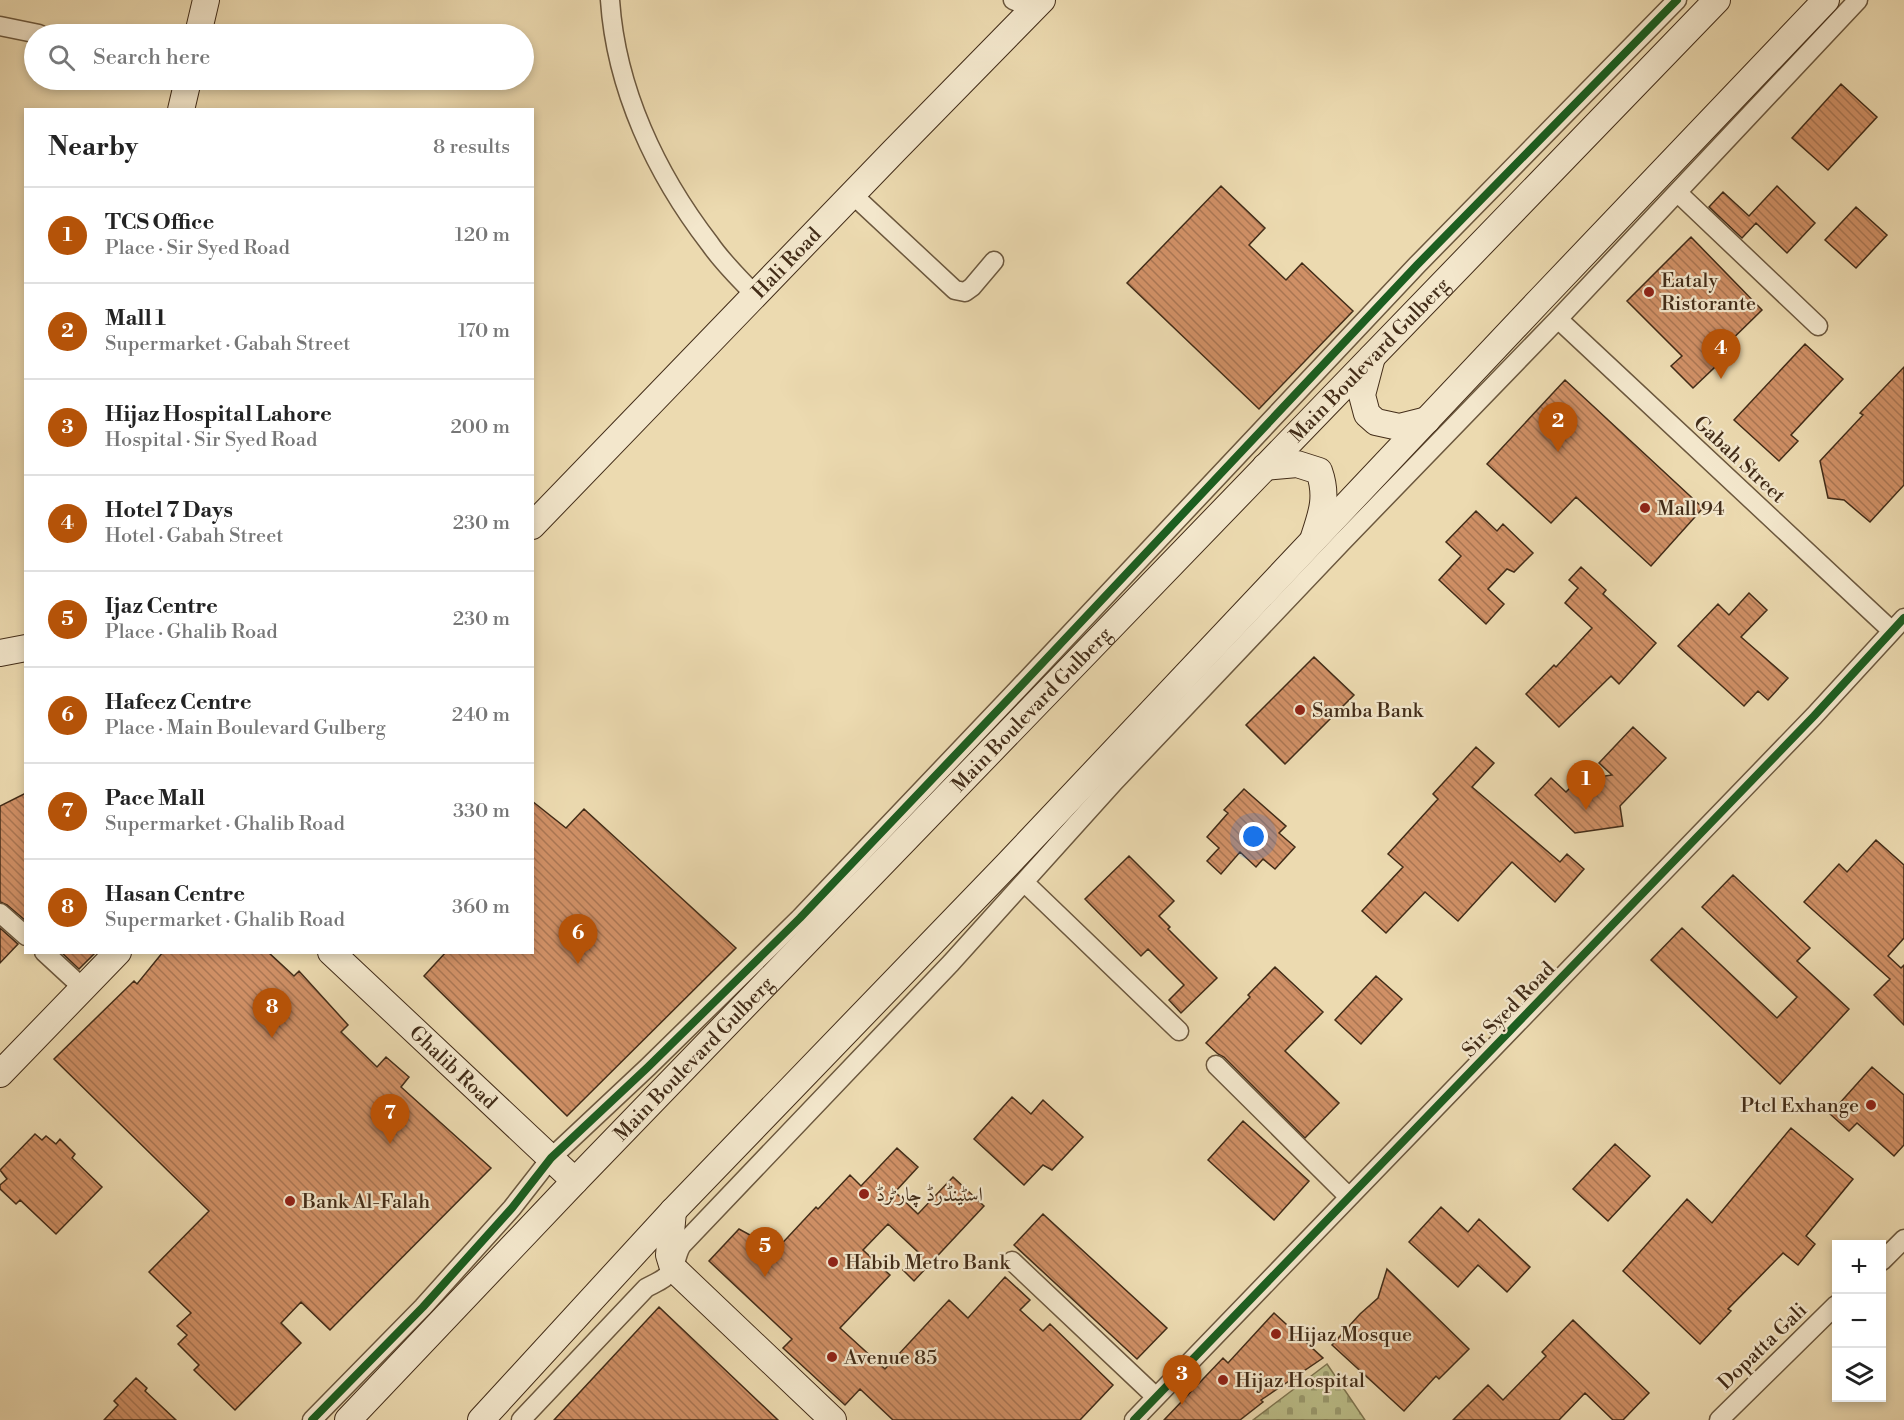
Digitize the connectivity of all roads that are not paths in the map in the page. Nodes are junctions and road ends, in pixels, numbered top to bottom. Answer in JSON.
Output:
{"nodes":[{"id":1,"x":206,"y":0,"type":"edge"},
{"id":2,"x":610,"y":0,"type":"edge"},
{"id":3,"x":1677,"y":0,"type":"edge"},
{"id":4,"x":1717,"y":0,"type":"edge"},
{"id":5,"x":1826,"y":0,"type":"edge"},
{"id":6,"x":1857,"y":0,"type":"edge"},
{"id":7,"x":1029,"y":3,"type":"edge"},
{"id":8,"x":200,"y":24,"type":"edge"},
{"id":9,"x":0,"y":26,"type":"edge"},
{"id":10,"x":24,"y":31,"type":"edge"},
{"id":11,"x":186,"y":90,"type":"edge"},
{"id":12,"x":181,"y":108,"type":"edge"},
{"id":13,"x":1678,"y":193,"type":"junction"},
{"id":14,"x":852,"y":195,"type":"junction"},
{"id":15,"x":994,"y":261,"type":"dead end"},
{"id":16,"x":756,"y":296,"type":"junction"},
{"id":17,"x":1558,"y":320,"type":"junction"},
{"id":18,"x":1818,"y":326,"type":"dead end"},
{"id":19,"x":1371,"y":357,"type":"junction"},
{"id":20,"x":1427,"y":420,"type":"junction"},
{"id":21,"x":1265,"y":467,"type":"junction"},
{"id":22,"x":534,"y":524,"type":"edge"},
{"id":23,"x":1313,"y":540,"type":"junction"},
{"id":24,"x":1898,"y":625,"type":"edge"},
{"id":25,"x":24,"y":648,"type":"edge"},
{"id":26,"x":0,"y":653,"type":"edge"},
{"id":27,"x":1025,"y":883,"type":"junction"},
{"id":28,"x":0,"y":913,"type":"edge"},
{"id":29,"x":24,"y":934,"type":"edge"},
{"id":30,"x":46,"y":954,"type":"edge"},
{"id":31,"x":116,"y":954,"type":"edge"},
{"id":32,"x":333,"y":954,"type":"edge"},
{"id":33,"x":83,"y":988,"type":"junction"},
{"id":34,"x":1179,"y":1031,"type":"dead end"},
{"id":35,"x":1216,"y":1065,"type":"dead end"},
{"id":36,"x":0,"y":1074,"type":"edge"},
{"id":37,"x":551,"y":1158,"type":"junction"},
{"id":38,"x":575,"y":1181,"type":"junction"},
{"id":39,"x":1349,"y":1197,"type":"junction"},
{"id":40,"x":673,"y":1211,"type":"junction"},
{"id":41,"x":1904,"y":1239,"type":"edge"},
{"id":42,"x":1886,"y":1256,"type":"edge"},
{"id":43,"x":1012,"y":1261,"type":"dead end"},
{"id":44,"x":668,"y":1275,"type":"junction"},
{"id":45,"x":1832,"y":1309,"type":"edge"},
{"id":46,"x":1156,"y":1397,"type":"junction"},
{"id":47,"x":312,"y":1420,"type":"edge"},
{"id":48,"x":348,"y":1420,"type":"edge"},
{"id":49,"x":481,"y":1420,"type":"edge"},
{"id":50,"x":521,"y":1420,"type":"edge"},
{"id":51,"x":809,"y":1420,"type":"edge"},
{"id":52,"x":833,"y":1420,"type":"edge"},
{"id":53,"x":1134,"y":1420,"type":"edge"},
{"id":54,"x":1719,"y":1420,"type":"edge"}],
"edges":[{"from":1,"to":8,"type":"main road"},
{"from":2,"to":16,"type":"street"},
{"from":3,"to":37,"type":"street"},
{"from":4,"to":19,"type":"main road","name":"Main Boulevard Gulberg"},
{"from":5,"to":20,"type":"main road"},
{"from":6,"to":13,"type":"street"},
{"from":7,"to":14,"type":"main road","name":"Hali Road"},
{"from":9,"to":10,"type":"street"},
{"from":11,"to":12,"type":"main road"},
{"from":13,"to":17,"type":"street"},
{"from":13,"to":18,"type":"street"},
{"from":14,"to":15,"type":"street"},
{"from":14,"to":16,"type":"main road","name":"Hali Road"},
{"from":16,"to":22,"type":"main road","name":"Hali Road"},
{"from":17,"to":24,"type":"street","name":"Gabah Street"},
{"from":17,"to":27,"type":"street"},
{"from":19,"to":20,"type":"main road"},
{"from":19,"to":21,"type":"main road","name":"Main Boulevard Gulberg"},
{"from":20,"to":23,"type":"main road"},
{"from":21,"to":23,"type":"main road"},
{"from":21,"to":38,"type":"main road","name":"Main Boulevard Gulberg"},
{"from":23,"to":40,"type":"main road"},
{"from":24,"to":39,"type":"street","name":"Sir Syed Road"},
{"from":25,"to":26,"type":"main road"},
{"from":27,"to":34,"type":"street"},
{"from":27,"to":44,"type":"street"},
{"from":28,"to":29,"type":"street"},
{"from":30,"to":33,"type":"street"},
{"from":31,"to":33,"type":"main road"},
{"from":32,"to":37,"type":"main road","name":"Ghalib Road"},
{"from":33,"to":36,"type":"main road"},
{"from":35,"to":39,"type":"street"},
{"from":37,"to":38,"type":"main road","name":"Ghalib Road"},
{"from":37,"to":47,"type":"street"},
{"from":38,"to":48,"type":"main road","name":"Main Boulevard Gulberg"},
{"from":39,"to":46,"type":"street","name":"Sir Syed Road"},
{"from":40,"to":44,"type":"main road"},
{"from":40,"to":49,"type":"main road"},
{"from":41,"to":42,"type":"street"},
{"from":43,"to":46,"type":"street"},
{"from":44,"to":50,"type":"street"},
{"from":44,"to":51,"type":"main road"},
{"from":44,"to":52,"type":"main road"},
{"from":45,"to":54,"type":"street","name":"Dopatta Gali"},
{"from":46,"to":53,"type":"street","name":"Sir Syed Road"}]}
